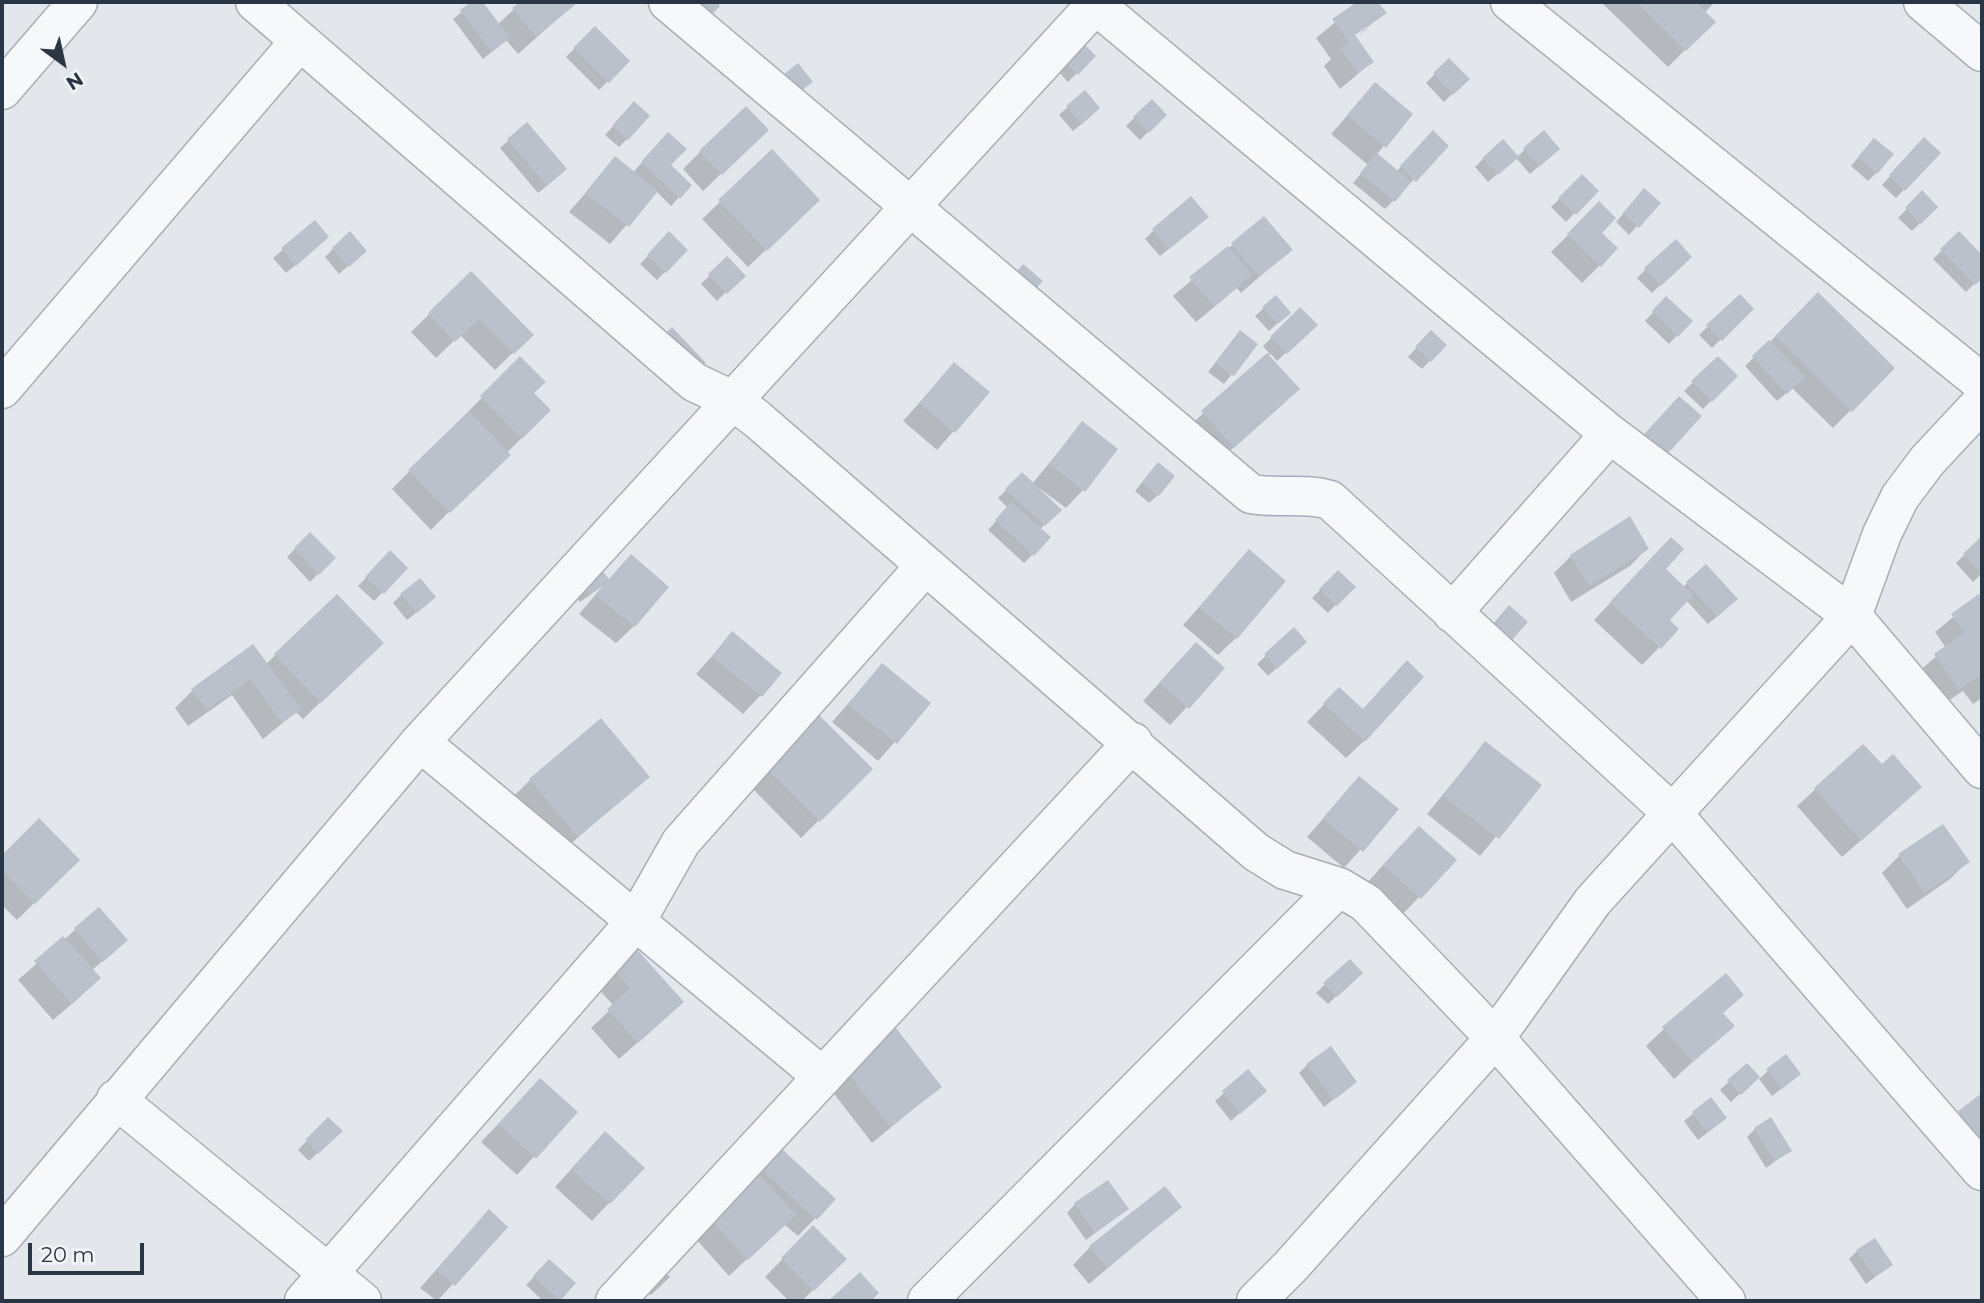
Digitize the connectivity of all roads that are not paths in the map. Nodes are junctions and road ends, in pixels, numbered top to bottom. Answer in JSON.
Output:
{"nodes":[{"id":1,"x":78,"y":2,"type":"edge"},
{"id":2,"x":255,"y":2,"type":"edge"},
{"id":3,"x":668,"y":2,"type":"edge"},
{"id":4,"x":1510,"y":2,"type":"edge"},
{"id":5,"x":1923,"y":2,"type":"edge"},
{"id":6,"x":1095,"y":3,"type":"edge"},
{"id":7,"x":300,"y":41,"type":"junction"},
{"id":8,"x":1982,"y":52,"type":"edge"},
{"id":9,"x":2,"y":90,"type":"edge"},
{"id":10,"x":910,"y":206,"type":"junction"},
{"id":11,"x":1982,"y":383,"type":"edge"},
{"id":12,"x":2,"y":389,"type":"edge"},
{"id":13,"x":732,"y":400,"type":"junction"},
{"id":14,"x":1982,"y":402,"type":"edge"},
{"id":15,"x":1610,"y":434,"type":"junction"},
{"id":16,"x":925,"y":566,"type":"junction"},
{"id":17,"x":1452,"y":613,"type":"junction"},
{"id":18,"x":1852,"y":616,"type":"junction"},
{"id":19,"x":420,"y":742,"type":"junction"},
{"id":20,"x":1133,"y":742,"type":"junction"},
{"id":21,"x":1982,"y":769,"type":"edge"},
{"id":22,"x":1671,"y":812,"type":"junction"},
{"id":23,"x":1339,"y":887,"type":"junction"},
{"id":24,"x":636,"y":921,"type":"junction"},
{"id":25,"x":1495,"y":1038,"type":"junction"},
{"id":26,"x":823,"y":1077,"type":"junction"},
{"id":27,"x":116,"y":1099,"type":"junction"},
{"id":28,"x":1982,"y":1171,"type":"edge"},
{"id":29,"x":2,"y":1237,"type":"edge"},
{"id":30,"x":316,"y":1288,"type":"edge"},
{"id":31,"x":362,"y":1301,"type":"edge"},
{"id":32,"x":615,"y":1301,"type":"edge"},
{"id":33,"x":927,"y":1301,"type":"edge"},
{"id":34,"x":1256,"y":1301,"type":"edge"},
{"id":35,"x":1726,"y":1301,"type":"edge"}],
"edges":[{"from":1,"to":9,"type":"street"},
{"from":2,"to":7,"type":"street"},
{"from":3,"to":10,"type":"street"},
{"from":4,"to":11,"type":"street"},
{"from":5,"to":8,"type":"street"},
{"from":6,"to":10,"type":"street"},
{"from":6,"to":15,"type":"street"},
{"from":7,"to":12,"type":"street"},
{"from":7,"to":13,"type":"street"},
{"from":10,"to":13,"type":"street"},
{"from":10,"to":17,"type":"street"},
{"from":13,"to":16,"type":"street"},
{"from":13,"to":19,"type":"street"},
{"from":14,"to":18,"type":"street"},
{"from":15,"to":17,"type":"street"},
{"from":15,"to":18,"type":"street"},
{"from":16,"to":20,"type":"street"},
{"from":16,"to":24,"type":"street"},
{"from":17,"to":22,"type":"street"},
{"from":18,"to":21,"type":"street"},
{"from":18,"to":22,"type":"street"},
{"from":19,"to":24,"type":"street"},
{"from":19,"to":27,"type":"street"},
{"from":20,"to":23,"type":"street"},
{"from":20,"to":26,"type":"street"},
{"from":22,"to":25,"type":"street"},
{"from":22,"to":28,"type":"street"},
{"from":23,"to":25,"type":"street"},
{"from":23,"to":33,"type":"street"},
{"from":24,"to":26,"type":"street"},
{"from":24,"to":30,"type":"street"},
{"from":25,"to":34,"type":"street"},
{"from":25,"to":35,"type":"street"},
{"from":26,"to":32,"type":"street"},
{"from":27,"to":29,"type":"street"},
{"from":27,"to":30,"type":"street"},
{"from":30,"to":31,"type":"street"}]}
